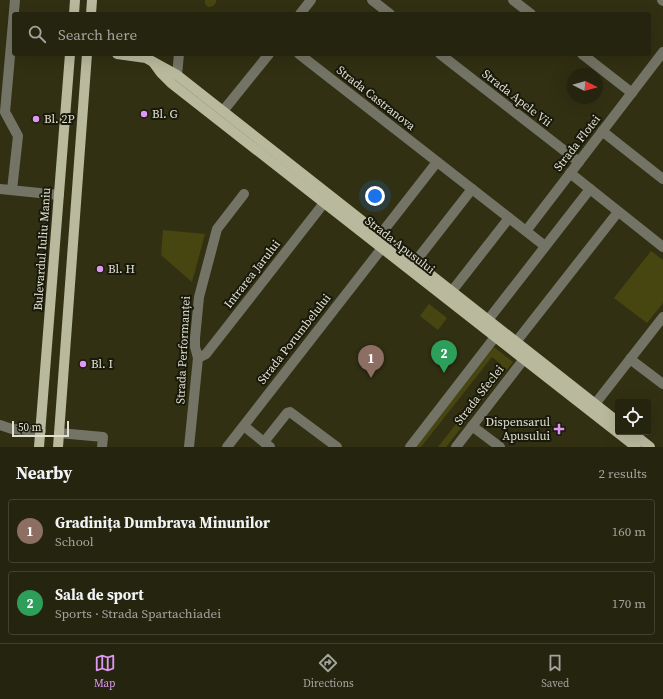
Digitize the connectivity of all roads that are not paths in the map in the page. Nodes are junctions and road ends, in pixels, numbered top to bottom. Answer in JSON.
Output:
{"nodes":[{"id":1,"x":15,"y":0,"type":"edge"},
{"id":2,"x":75,"y":0,"type":"edge"},
{"id":3,"x":92,"y":0,"type":"edge"},
{"id":4,"x":311,"y":0,"type":"edge"},
{"id":5,"x":372,"y":0,"type":"edge"},
{"id":6,"x":513,"y":0,"type":"edge"},
{"id":7,"x":13,"y":12,"type":"edge"},
{"id":8,"x":74,"y":12,"type":"edge"},
{"id":9,"x":91,"y":12,"type":"edge"},
{"id":10,"x":302,"y":12,"type":"edge"},
{"id":11,"x":387,"y":12,"type":"edge"},
{"id":12,"x":528,"y":12,"type":"edge"},
{"id":13,"x":12,"y":23,"type":"edge"},
{"id":14,"x":663,"y":52,"type":"edge"},
{"id":15,"x":70,"y":56,"type":"edge"},
{"id":16,"x":87,"y":56,"type":"edge"},
{"id":17,"x":138,"y":56,"type":"edge"},
{"id":18,"x":180,"y":56,"type":"edge"},
{"id":19,"x":264,"y":56,"type":"edge"},
{"id":20,"x":302,"y":56,"type":"edge"},
{"id":21,"x":443,"y":56,"type":"edge"},
{"id":22,"x":585,"y":56,"type":"edge"},
{"id":23,"x":174,"y":79,"type":"junction"},
{"id":24,"x":4,"y":83,"type":"edge"},
{"id":25,"x":632,"y":93,"type":"junction"},
{"id":26,"x":220,"y":115,"type":"junction"},
{"id":27,"x":602,"y":131,"type":"junction"},
{"id":28,"x":437,"y":162,"type":"junction"},
{"id":29,"x":578,"y":162,"type":"junction"},
{"id":30,"x":570,"y":173,"type":"junction"},
{"id":31,"x":663,"y":179,"type":"edge"},
{"id":32,"x":0,"y":189,"type":"edge"},
{"id":33,"x":472,"y":189,"type":"junction"},
{"id":34,"x":590,"y":189,"type":"junction"},
{"id":35,"x":12,"y":190,"type":"junction"},
{"id":36,"x":244,"y":194,"type":"dead end"},
{"id":37,"x":59,"y":195,"type":"junction"},
{"id":38,"x":324,"y":203,"type":"junction"},
{"id":39,"x":618,"y":212,"type":"junction"},
{"id":40,"x":509,"y":218,"type":"junction"},
{"id":41,"x":526,"y":231,"type":"junction"},
{"id":42,"x":379,"y":241,"type":"junction"},
{"id":43,"x":545,"y":246,"type":"junction"},
{"id":44,"x":663,"y":247,"type":"edge"},
{"id":45,"x":412,"y":266,"type":"junction"},
{"id":46,"x":452,"y":291,"type":"junction"},
{"id":47,"x":663,"y":317,"type":"edge"},
{"id":48,"x":488,"y":320,"type":"junction"},
{"id":49,"x":495,"y":337,"type":"junction"},
{"id":50,"x":514,"y":345,"type":"junction"},
{"id":51,"x":526,"y":356,"type":"junction"},
{"id":52,"x":198,"y":358,"type":"junction"},
{"id":53,"x":630,"y":359,"type":"junction"},
{"id":54,"x":663,"y":384,"type":"edge"},
{"id":55,"x":592,"y":407,"type":"junction"},
{"id":56,"x":615,"y":420,"type":"edge"},
{"id":57,"x":0,"y":425,"type":"edge"},
{"id":58,"x":244,"y":426,"type":"junction"},
{"id":59,"x":472,"y":426,"type":"junction"},
{"id":60,"x":41,"y":431,"type":"junction"},
{"id":61,"x":59,"y":433,"type":"junction"},
{"id":62,"x":635,"y":435,"type":"edge"},
{"id":63,"x":267,"y":444,"type":"edge"},
{"id":64,"x":39,"y":447,"type":"edge"},
{"id":65,"x":58,"y":447,"type":"edge"},
{"id":66,"x":102,"y":447,"type":"edge"},
{"id":67,"x":189,"y":447,"type":"edge"},
{"id":68,"x":227,"y":447,"type":"edge"},
{"id":69,"x":337,"y":447,"type":"edge"},
{"id":70,"x":410,"y":447,"type":"edge"},
{"id":71,"x":456,"y":447,"type":"edge"},
{"id":72,"x":500,"y":447,"type":"edge"},
{"id":73,"x":636,"y":447,"type":"edge"},
{"id":74,"x":650,"y":447,"type":"edge"}],
"edges":[{"from":1,"to":7,"type":"street"},
{"from":2,"to":8,"type":"main road"},
{"from":3,"to":9,"type":"main road"},
{"from":4,"to":10,"type":"street"},
{"from":5,"to":11,"type":"street"},
{"from":6,"to":12,"type":"street"},
{"from":13,"to":24,"type":"street"},
{"from":14,"to":25,"type":"street","name":"Strada Flotei"},
{"from":15,"to":37,"type":"main road","name":"Bulevardul Iuliu Maniu"},
{"from":16,"to":61,"type":"main road"},
{"from":17,"to":23,"type":"main road","name":"Strada Apusului"},
{"from":18,"to":23,"type":"street"},
{"from":19,"to":26,"type":"street"},
{"from":20,"to":28,"type":"street","name":"Strada Castranova"},
{"from":21,"to":29,"type":"street","name":"Strada Apele Vii"},
{"from":22,"to":25,"type":"street"},
{"from":23,"to":26,"type":"main road","name":"Strada Apusului"},
{"from":24,"to":35,"type":"street"},
{"from":25,"to":27,"type":"street","name":"Strada Flotei"},
{"from":26,"to":38,"type":"main road","name":"Strada Apusului"},
{"from":26,"to":42,"type":"main road","name":"Strada Apusului"},
{"from":27,"to":29,"type":"street","name":"Strada Flotei"},
{"from":27,"to":31,"type":"street"},
{"from":28,"to":33,"type":"street","name":"Strada Castranova"},
{"from":28,"to":42,"type":"street"},
{"from":29,"to":30,"type":"street","name":"Strada Flotei"},
{"from":30,"to":34,"type":"street"},
{"from":30,"to":41,"type":"street","name":"Strada Flotei"},
{"from":32,"to":35,"type":"street"},
{"from":33,"to":40,"type":"street","name":"Strada Castranova"},
{"from":33,"to":45,"type":"street"},
{"from":34,"to":39,"type":"street"},
{"from":34,"to":43,"type":"street"},
{"from":35,"to":37,"type":"street"},
{"from":36,"to":52,"type":"street","name":"Strada Performanței"},
{"from":37,"to":60,"type":"main road","name":"Bulevardul Iuliu Maniu"},
{"from":38,"to":42,"type":"main road","name":"Strada Apusului"},
{"from":38,"to":52,"type":"street","name":"Intrarea Jarului"},
{"from":39,"to":44,"type":"street"},
{"from":39,"to":50,"type":"street"},
{"from":40,"to":41,"type":"street","name":"Strada Castranova"},
{"from":40,"to":46,"type":"street"},
{"from":41,"to":43,"type":"street","name":"Strada Castranova"},
{"from":42,"to":45,"type":"main road","name":"Strada Apusului"},
{"from":42,"to":58,"type":"street","name":"Strada Porumbelului"},
{"from":43,"to":48,"type":"street"},
{"from":45,"to":46,"type":"main road","name":"Strada Apusului"},
{"from":45,"to":49,"type":"main road","name":"Strada Apusului"},
{"from":46,"to":48,"type":"main road","name":"Strada Apusului"},
{"from":47,"to":53,"type":"street"},
{"from":48,"to":50,"type":"main road","name":"Strada Apusului"},
{"from":49,"to":50,"type":"main road","name":"Strada Apusului"},
{"from":49,"to":70,"type":"street"},
{"from":50,"to":51,"type":"main road","name":"Strada Apusului"},
{"from":51,"to":55,"type":"main road","name":"Strada Apusului"},
{"from":51,"to":59,"type":"street","name":"Strada Sfeclei"},
{"from":52,"to":67,"type":"street","name":"Strada Performanței"},
{"from":53,"to":54,"type":"street"},
{"from":53,"to":55,"type":"street"},
{"from":55,"to":56,"type":"main road","name":"Strada Apusului"},
{"from":55,"to":73,"type":"main road","name":"Strada Apusului"},
{"from":57,"to":60,"type":"street"},
{"from":58,"to":63,"type":"street"},
{"from":58,"to":68,"type":"street","name":"Strada Porumbelului"},
{"from":59,"to":71,"type":"street","name":"Strada Sfeclei"},
{"from":59,"to":72,"type":"street"},
{"from":60,"to":61,"type":"main road"},
{"from":60,"to":64,"type":"main road","name":"Bulevardul Iuliu Maniu"},
{"from":61,"to":65,"type":"main road"},
{"from":61,"to":66,"type":"street"},
{"from":62,"to":74,"type":"main road"},
{"from":63,"to":69,"type":"street"}]}
